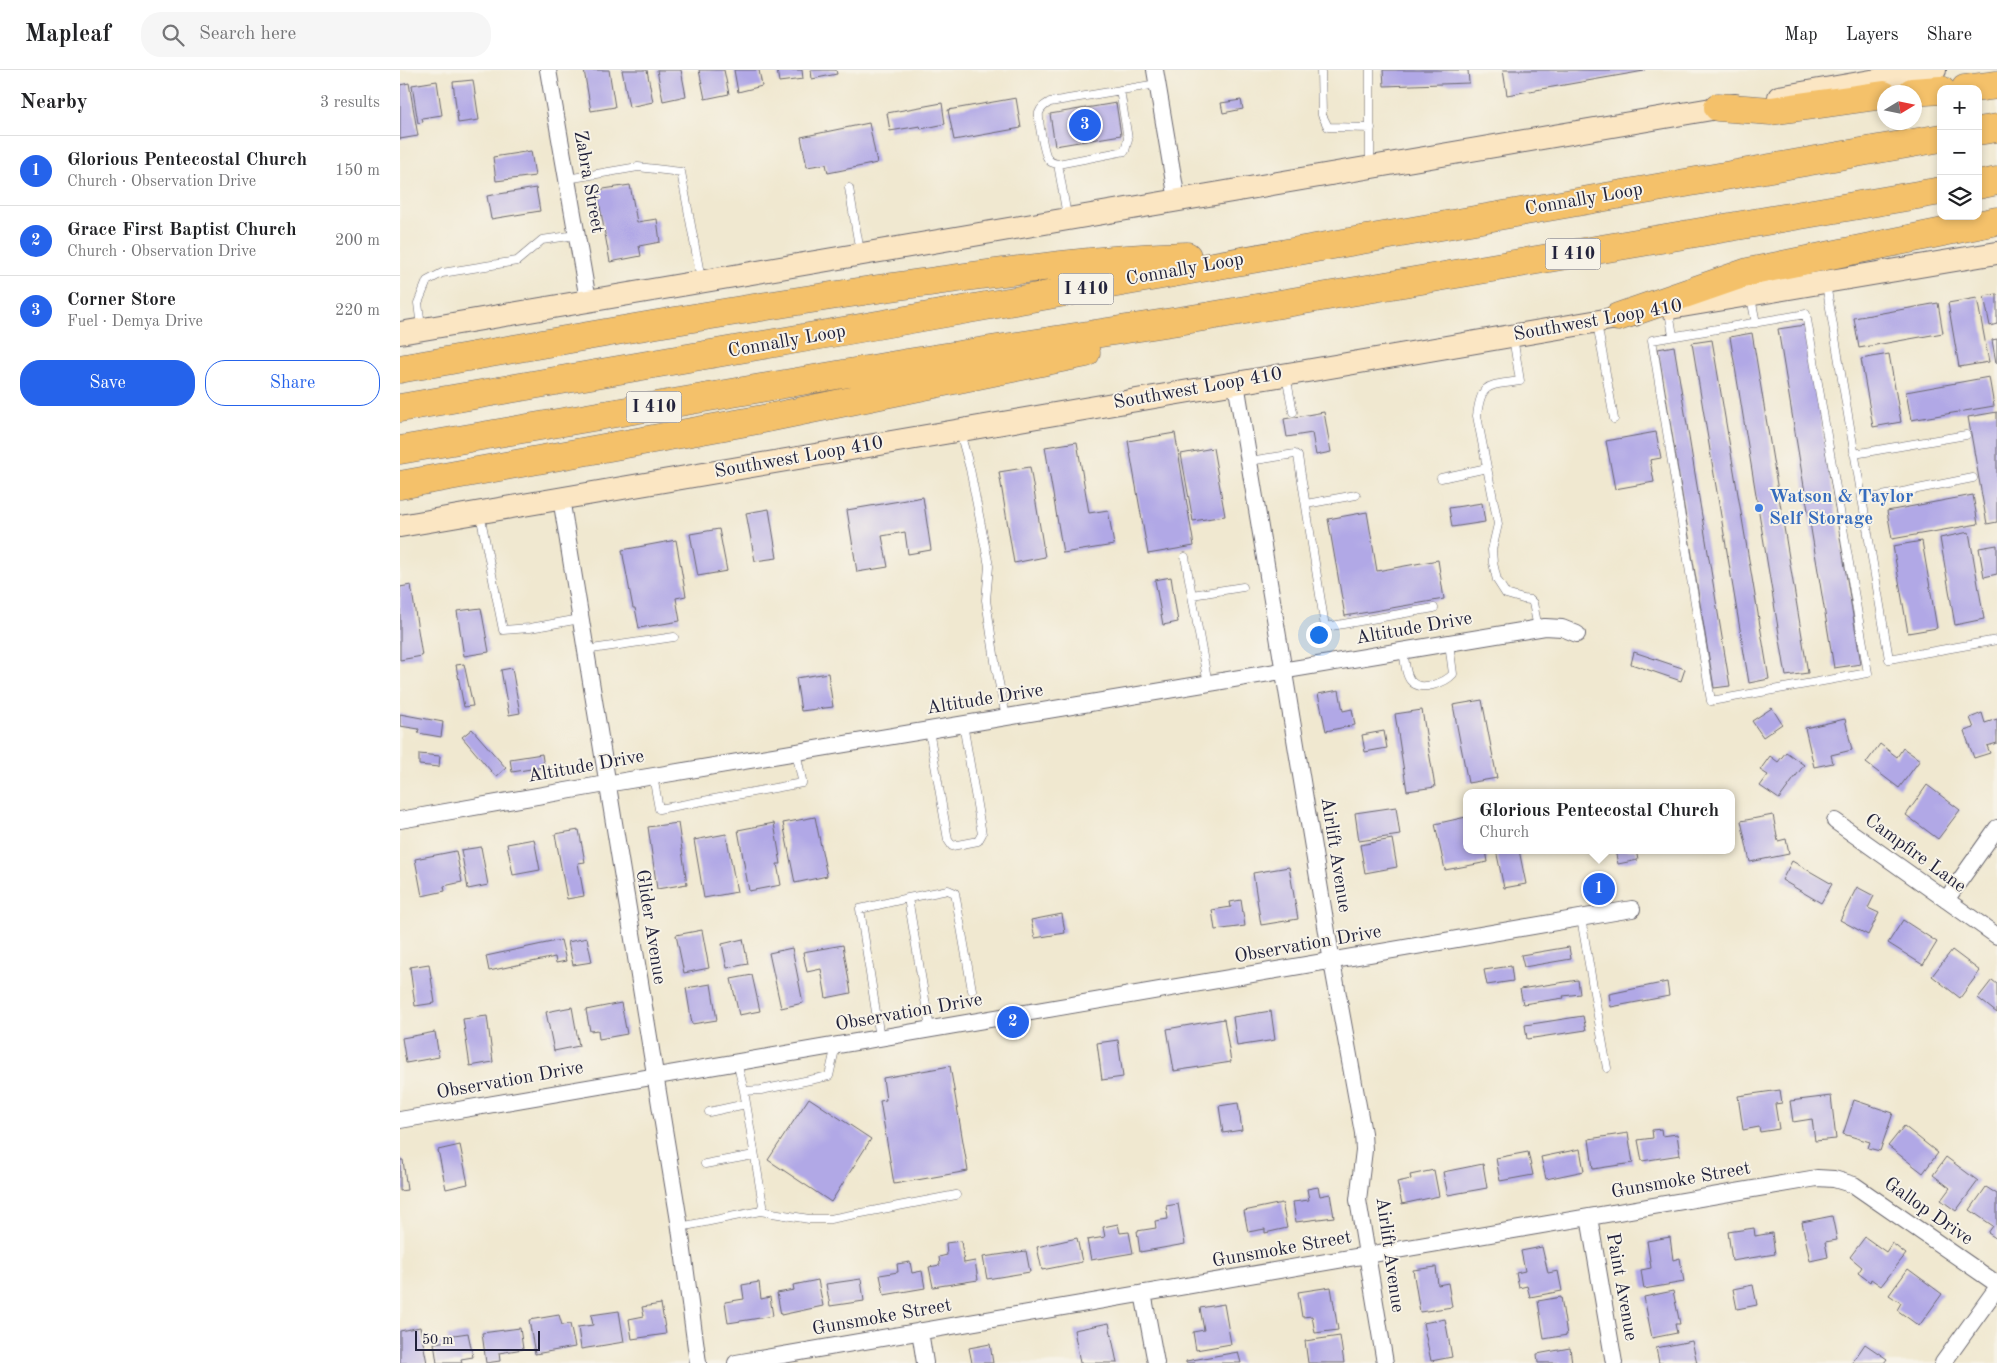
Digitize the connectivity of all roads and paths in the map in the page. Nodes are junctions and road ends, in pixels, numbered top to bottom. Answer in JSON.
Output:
{"nodes":[{"id":1,"x":548,"y":70,"type":"edge"},
{"id":2,"x":1321,"y":70,"type":"edge"},
{"id":3,"x":1370,"y":70,"type":"edge"},
{"id":4,"x":1935,"y":70,"type":"edge"},
{"id":5,"x":1156,"y":77,"type":"edge"},
{"id":6,"x":1997,"y":85,"type":"edge"},
{"id":7,"x":1982,"y":87,"type":"edge"},
{"id":8,"x":1120,"y":90,"type":"junction"},
{"id":9,"x":1937,"y":90,"type":"edge"},
{"id":10,"x":1922,"y":91,"type":"edge"},
{"id":11,"x":1877,"y":96,"type":"edge"},
{"id":12,"x":1718,"y":107,"type":"junction"},
{"id":13,"x":1371,"y":128,"type":"junction"},
{"id":14,"x":1997,"y":128,"type":"edge"},
{"id":15,"x":1982,"y":130,"type":"edge"},
{"id":16,"x":1937,"y":139,"type":"edge"},
{"id":17,"x":1058,"y":164,"type":"junction"},
{"id":18,"x":1370,"y":166,"type":"junction"},
{"id":19,"x":567,"y":179,"type":"junction"},
{"id":20,"x":1997,"y":181,"type":"edge"},
{"id":21,"x":1982,"y":183,"type":"edge"},
{"id":22,"x":849,"y":188,"type":"dead end"},
{"id":23,"x":1937,"y":192,"type":"edge"},
{"id":24,"x":1176,"y":200,"type":"junction"},
{"id":25,"x":1067,"y":218,"type":"junction"},
{"id":26,"x":1997,"y":221,"type":"edge"},
{"id":27,"x":576,"y":235,"type":"junction"},
{"id":28,"x":1997,"y":253,"type":"edge"},
{"id":29,"x":860,"y":254,"type":"junction"},
{"id":30,"x":1272,"y":255,"type":"junction"},
{"id":31,"x":701,"y":281,"type":"junction"},
{"id":32,"x":1825,"y":282,"type":"junction"},
{"id":33,"x":1751,"y":295,"type":"junction"},
{"id":34,"x":588,"y":300,"type":"junction"},
{"id":35,"x":1669,"y":308,"type":"junction"},
{"id":36,"x":1204,"y":317,"type":"junction"},
{"id":37,"x":1607,"y":319,"type":"junction"},
{"id":38,"x":1756,"y":323,"type":"junction"},
{"id":39,"x":411,"y":331,"type":"edge"},
{"id":40,"x":1512,"y":335,"type":"junction"},
{"id":41,"x":1674,"y":336,"type":"junction"},
{"id":42,"x":401,"y":368,"type":"edge"},
{"id":43,"x":1286,"y":374,"type":"junction"},
{"id":44,"x":1236,"y":383,"type":"junction"},
{"id":45,"x":400,"y":408,"type":"edge"},
{"id":46,"x":1292,"y":412,"type":"dead end"},
{"id":47,"x":1614,"y":419,"type":"dead end"},
{"id":48,"x":959,"y":430,"type":"junction"},
{"id":49,"x":1966,"y":435,"type":"dead end"},
{"id":50,"x":400,"y":450,"type":"edge"},
{"id":51,"x":1854,"y":454,"type":"junction"},
{"id":52,"x":1249,"y":461,"type":"junction"},
{"id":53,"x":1488,"y":468,"type":"junction"},
{"id":54,"x":1441,"y":478,"type":"dead end"},
{"id":55,"x":1973,"y":478,"type":"dead end"},
{"id":56,"x":400,"y":485,"type":"edge"},
{"id":57,"x":1356,"y":495,"type":"dead end"},
{"id":58,"x":561,"y":498,"type":"junction"},
{"id":59,"x":1862,"y":500,"type":"junction"},
{"id":60,"x":1306,"y":504,"type":"junction"},
{"id":61,"x":480,"y":512,"type":"junction"},
{"id":62,"x":400,"y":526,"type":"edge"},
{"id":63,"x":1185,"y":557,"type":"dead end"},
{"id":64,"x":1243,"y":587,"type":"dead end"},
{"id":65,"x":1192,"y":595,"type":"junction"},
{"id":66,"x":1434,"y":608,"type":"dead end"},
{"id":67,"x":580,"y":620,"type":"junction"},
{"id":68,"x":1538,"y":628,"type":"junction"},
{"id":69,"x":1577,"y":634,"type":"dead end"},
{"id":70,"x":674,"y":637,"type":"dead end"},
{"id":71,"x":1997,"y":640,"type":"edge"},
{"id":72,"x":1449,"y":643,"type":"junction"},
{"id":73,"x":585,"y":650,"type":"junction"},
{"id":74,"x":1403,"y":651,"type":"junction"},
{"id":75,"x":1284,"y":671,"type":"junction"},
{"id":76,"x":1208,"y":684,"type":"junction"},
{"id":77,"x":1006,"y":717,"type":"junction"},
{"id":78,"x":963,"y":724,"type":"junction"},
{"id":79,"x":929,"y":730,"type":"junction"},
{"id":80,"x":796,"y":752,"type":"junction"},
{"id":81,"x":653,"y":776,"type":"junction"},
{"id":82,"x":606,"y":784,"type":"junction"},
{"id":83,"x":400,"y":820,"type":"edge"},
{"id":84,"x":1835,"y":821,"type":"dead end"},
{"id":85,"x":1997,"y":828,"type":"edge"},
{"id":86,"x":908,"y":898,"type":"junction"},
{"id":87,"x":1946,"y":900,"type":"junction"},
{"id":88,"x":1632,"y":909,"type":"dead end"},
{"id":89,"x":1581,"y":918,"type":"junction"},
{"id":90,"x":1997,"y":936,"type":"edge"},
{"id":91,"x":1332,"y":962,"type":"junction"},
{"id":92,"x":972,"y":990,"type":"dead end"},
{"id":93,"x":930,"y":1030,"type":"junction"},
{"id":94,"x":880,"y":1038,"type":"junction"},
{"id":95,"x":836,"y":1045,"type":"junction"},
{"id":96,"x":737,"y":1062,"type":"junction"},
{"id":97,"x":1607,"y":1068,"type":"dead end"},
{"id":98,"x":654,"y":1076,"type":"junction"},
{"id":99,"x":744,"y":1091,"type":"junction"},
{"id":100,"x":746,"y":1104,"type":"junction"},
{"id":101,"x":709,"y":1112,"type":"dead end"},
{"id":102,"x":400,"y":1120,"type":"edge"},
{"id":103,"x":754,"y":1155,"type":"junction"},
{"id":104,"x":705,"y":1164,"type":"dead end"},
{"id":105,"x":1834,"y":1178,"type":"joint"},
{"id":106,"x":956,"y":1195,"type":"dead end"},
{"id":107,"x":760,"y":1211,"type":"junction"},
{"id":108,"x":1589,"y":1217,"type":"junction"},
{"id":109,"x":680,"y":1227,"type":"junction"},
{"id":110,"x":1367,"y":1256,"type":"junction"},
{"id":111,"x":1997,"y":1286,"type":"edge"},
{"id":112,"x":1144,"y":1293,"type":"junction"},
{"id":113,"x":920,"y":1331,"type":"junction"},
{"id":114,"x":698,"y":1363,"type":"edge"},
{"id":115,"x":736,"y":1363,"type":"edge"},
{"id":116,"x":925,"y":1363,"type":"edge"},
{"id":117,"x":1156,"y":1363,"type":"edge"},
{"id":118,"x":1385,"y":1363,"type":"edge"},
{"id":119,"x":1614,"y":1363,"type":"edge"},
{"id":120,"x":1943,"y":1363,"type":"edge"}],
"edges":[{"from":1,"to":19,"type":"street","name":"Zabra Street"},
{"from":2,"to":13,"type":"lane"},
{"from":3,"to":13,"type":"lane"},
{"from":4,"to":12,"type":"main road"},
{"from":5,"to":8,"type":"lane"},
{"from":5,"to":24,"type":"street"},
{"from":6,"to":7,"type":"highway"},
{"from":8,"to":17,"type":"lane"},
{"from":8,"to":17,"type":"lane"},
{"from":9,"to":10,"type":"highway"},
{"from":11,"to":12,"type":"highway"},
{"from":12,"to":18,"type":"main road"},
{"from":13,"to":18,"type":"lane"},
{"from":14,"to":15,"type":"highway"},
{"from":16,"to":30,"type":"highway","name":"Connally Loop","number":"I 410"},
{"from":17,"to":25,"type":"lane"},
{"from":18,"to":24,"type":"main road"},
{"from":19,"to":27,"type":"street","name":"Zabra Street"},
{"from":19,"to":31,"type":"lane"},
{"from":20,"to":21,"type":"highway"},
{"from":22,"to":29,"type":"lane"},
{"from":23,"to":36,"type":"highway","number":"I 410"},
{"from":24,"to":25,"type":"main road"},
{"from":25,"to":29,"type":"main road"},
{"from":26,"to":37,"type":"highway"},
{"from":27,"to":34,"type":"street","name":"Zabra Street"},
{"from":27,"to":39,"type":"lane"},
{"from":28,"to":32,"type":"main road","name":"Southwest Loop 410"},
{"from":29,"to":31,"type":"main road"},
{"from":30,"to":42,"type":"highway"},
{"from":30,"to":45,"type":"highway","name":"Connally Loop","number":"I 410"},
{"from":31,"to":34,"type":"main road"},
{"from":32,"to":33,"type":"main road","name":"Southwest Loop 410"},
{"from":32,"to":51,"type":"lane"},
{"from":33,"to":35,"type":"main road","name":"Southwest Loop 410"},
{"from":33,"to":38,"type":"lane"},
{"from":34,"to":39,"type":"main road"},
{"from":35,"to":37,"type":"main road","name":"Southwest Loop 410"},
{"from":35,"to":41,"type":"lane"},
{"from":36,"to":50,"type":"highway","number":"I 410"},
{"from":36,"to":56,"type":"highway"},
{"from":37,"to":40,"type":"main road","name":"Southwest Loop 410"},
{"from":37,"to":47,"type":"lane"},
{"from":38,"to":41,"type":"lane"},
{"from":38,"to":41,"type":"lane"},
{"from":40,"to":43,"type":"main road","name":"Southwest Loop 410"},
{"from":40,"to":53,"type":"lane"},
{"from":43,"to":44,"type":"main road","name":"Southwest Loop 410"},
{"from":43,"to":46,"type":"lane"},
{"from":44,"to":48,"type":"main road","name":"Southwest Loop 410"},
{"from":44,"to":52,"type":"street","name":"Airlift Avenue"},
{"from":48,"to":58,"type":"main road","name":"Southwest Loop 410"},
{"from":48,"to":77,"type":"lane"},
{"from":49,"to":51,"type":"lane"},
{"from":51,"to":59,"type":"lane"},
{"from":52,"to":60,"type":"lane"},
{"from":52,"to":75,"type":"street","name":"Airlift Avenue"},
{"from":53,"to":54,"type":"lane"},
{"from":53,"to":68,"type":"lane"},
{"from":55,"to":59,"type":"lane"},
{"from":57,"to":60,"type":"lane"},
{"from":58,"to":61,"type":"main road","name":"Southwest Loop 410"},
{"from":58,"to":67,"type":"street","name":"Glider Avenue"},
{"from":59,"to":71,"type":"lane"},
{"from":60,"to":66,"type":"lane"},
{"from":61,"to":62,"type":"main road","name":"Southwest Loop 410"},
{"from":61,"to":67,"type":"lane"},
{"from":63,"to":65,"type":"lane"},
{"from":64,"to":65,"type":"lane"},
{"from":65,"to":76,"type":"lane"},
{"from":67,"to":73,"type":"street","name":"Glider Avenue"},
{"from":68,"to":69,"type":"street","name":"Altitude Drive"},
{"from":68,"to":72,"type":"street","name":"Altitude Drive"},
{"from":70,"to":73,"type":"lane"},
{"from":72,"to":74,"type":"street","name":"Altitude Drive"},
{"from":72,"to":74,"type":"lane"},
{"from":73,"to":82,"type":"street","name":"Glider Avenue"},
{"from":74,"to":75,"type":"street","name":"Altitude Drive"},
{"from":75,"to":76,"type":"street","name":"Altitude Drive"},
{"from":75,"to":91,"type":"street","name":"Airlift Avenue"},
{"from":76,"to":77,"type":"street","name":"Altitude Drive"},
{"from":77,"to":78,"type":"street","name":"Altitude Drive"},
{"from":78,"to":79,"type":"street","name":"Altitude Drive"},
{"from":78,"to":79,"type":"lane"},
{"from":79,"to":80,"type":"street","name":"Altitude Drive"},
{"from":80,"to":81,"type":"street","name":"Altitude Drive"},
{"from":80,"to":81,"type":"lane"},
{"from":81,"to":82,"type":"street","name":"Altitude Drive"},
{"from":82,"to":83,"type":"street","name":"Altitude Drive"},
{"from":82,"to":98,"type":"street","name":"Glider Avenue"},
{"from":84,"to":87,"type":"street","name":"Campfire Lane"},
{"from":85,"to":87,"type":"street"},
{"from":86,"to":92,"type":"lane"},
{"from":86,"to":93,"type":"lane"},
{"from":86,"to":94,"type":"lane"},
{"from":87,"to":90,"type":"street","name":"Campfire Lane"},
{"from":88,"to":89,"type":"street","name":"Observation Drive"},
{"from":89,"to":91,"type":"street","name":"Observation Drive"},
{"from":89,"to":97,"type":"lane"},
{"from":91,"to":93,"type":"street","name":"Observation Drive"},
{"from":91,"to":110,"type":"street","name":"Airlift Avenue"},
{"from":93,"to":94,"type":"street","name":"Observation Drive"},
{"from":94,"to":95,"type":"street","name":"Observation Drive"},
{"from":95,"to":96,"type":"street","name":"Observation Drive"},
{"from":95,"to":99,"type":"lane"},
{"from":96,"to":98,"type":"street","name":"Observation Drive"},
{"from":96,"to":99,"type":"lane"},
{"from":98,"to":102,"type":"street","name":"Observation Drive"},
{"from":98,"to":109,"type":"street","name":"Glider Avenue"},
{"from":99,"to":100,"type":"lane"},
{"from":100,"to":101,"type":"lane"},
{"from":100,"to":103,"type":"lane"},
{"from":103,"to":104,"type":"lane"},
{"from":103,"to":107,"type":"lane"},
{"from":105,"to":108,"type":"street","name":"Gunsmoke Street"},
{"from":105,"to":111,"type":"street","name":"Gallop Drive"},
{"from":106,"to":107,"type":"lane"},
{"from":107,"to":109,"type":"lane"},
{"from":108,"to":110,"type":"street","name":"Gunsmoke Street"},
{"from":108,"to":119,"type":"street","name":"Paint Avenue"},
{"from":109,"to":114,"type":"street","name":"Glider Avenue"},
{"from":110,"to":112,"type":"street","name":"Gunsmoke Street"},
{"from":110,"to":118,"type":"street","name":"Airlift Avenue"},
{"from":111,"to":120,"type":"street"},
{"from":112,"to":113,"type":"street","name":"Gunsmoke Street"},
{"from":112,"to":117,"type":"street"},
{"from":113,"to":115,"type":"street","name":"Gunsmoke Street"},
{"from":113,"to":116,"type":"street"}]}
